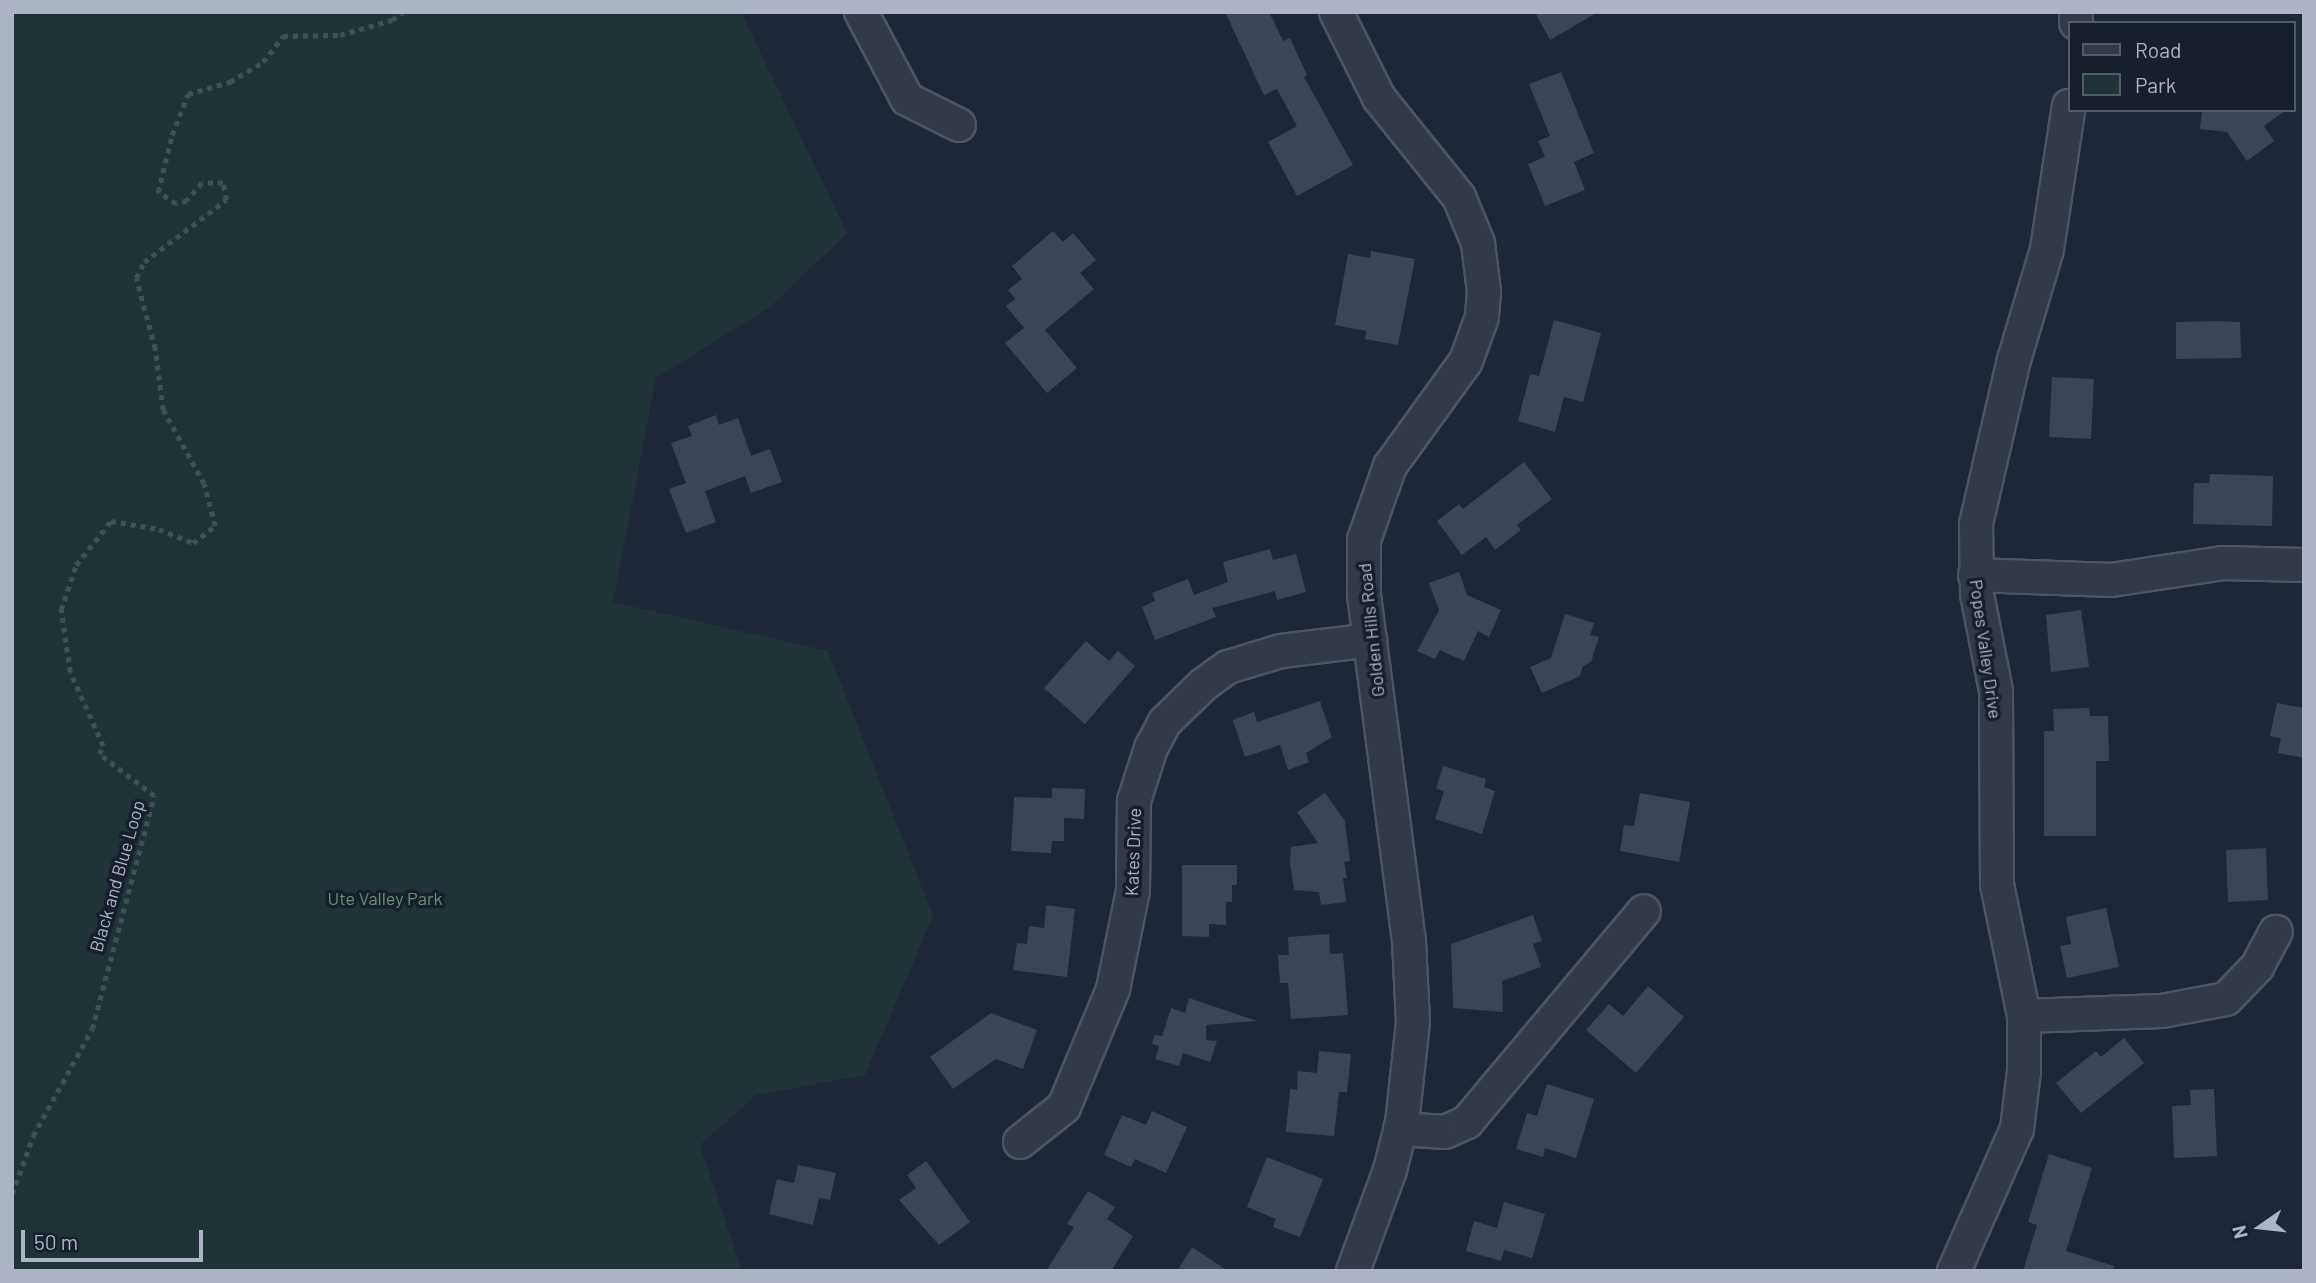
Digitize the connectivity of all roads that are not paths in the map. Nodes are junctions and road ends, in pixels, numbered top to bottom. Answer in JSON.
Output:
{"nodes":[{"id":1,"x":861,"y":12,"type":"edge"},
{"id":2,"x":1336,"y":12,"type":"edge"},
{"id":3,"x":2068,"y":112,"type":"edge"},
{"id":4,"x":959,"y":125,"type":"dead end"},
{"id":5,"x":2304,"y":565,"type":"edge"},
{"id":6,"x":1975,"y":575,"type":"junction"},
{"id":7,"x":1370,"y":640,"type":"junction"},
{"id":8,"x":1644,"y":911,"type":"dead end"},
{"id":9,"x":2276,"y":932,"type":"dead end"},
{"id":10,"x":2024,"y":1016,"type":"junction"},
{"id":11,"x":1400,"y":1129,"type":"junction"},
{"id":12,"x":1020,"y":1142,"type":"dead end"},
{"id":13,"x":1353,"y":1271,"type":"edge"},
{"id":14,"x":1954,"y":1271,"type":"edge"}],
"edges":[{"from":1,"to":4,"type":"street"},
{"from":2,"to":7,"type":"street","name":"Golden Hills Road"},
{"from":3,"to":6,"type":"street","name":"Popes Valley Drive"},
{"from":5,"to":6,"type":"street"},
{"from":6,"to":10,"type":"street","name":"Popes Valley Drive"},
{"from":7,"to":11,"type":"street","name":"Golden Hills Road"},
{"from":7,"to":12,"type":"street","name":"Kates Drive"},
{"from":8,"to":11,"type":"street"},
{"from":9,"to":10,"type":"street"},
{"from":10,"to":14,"type":"street","name":"Popes Valley Drive"},
{"from":11,"to":13,"type":"street","name":"Golden Hills Road"}]}
